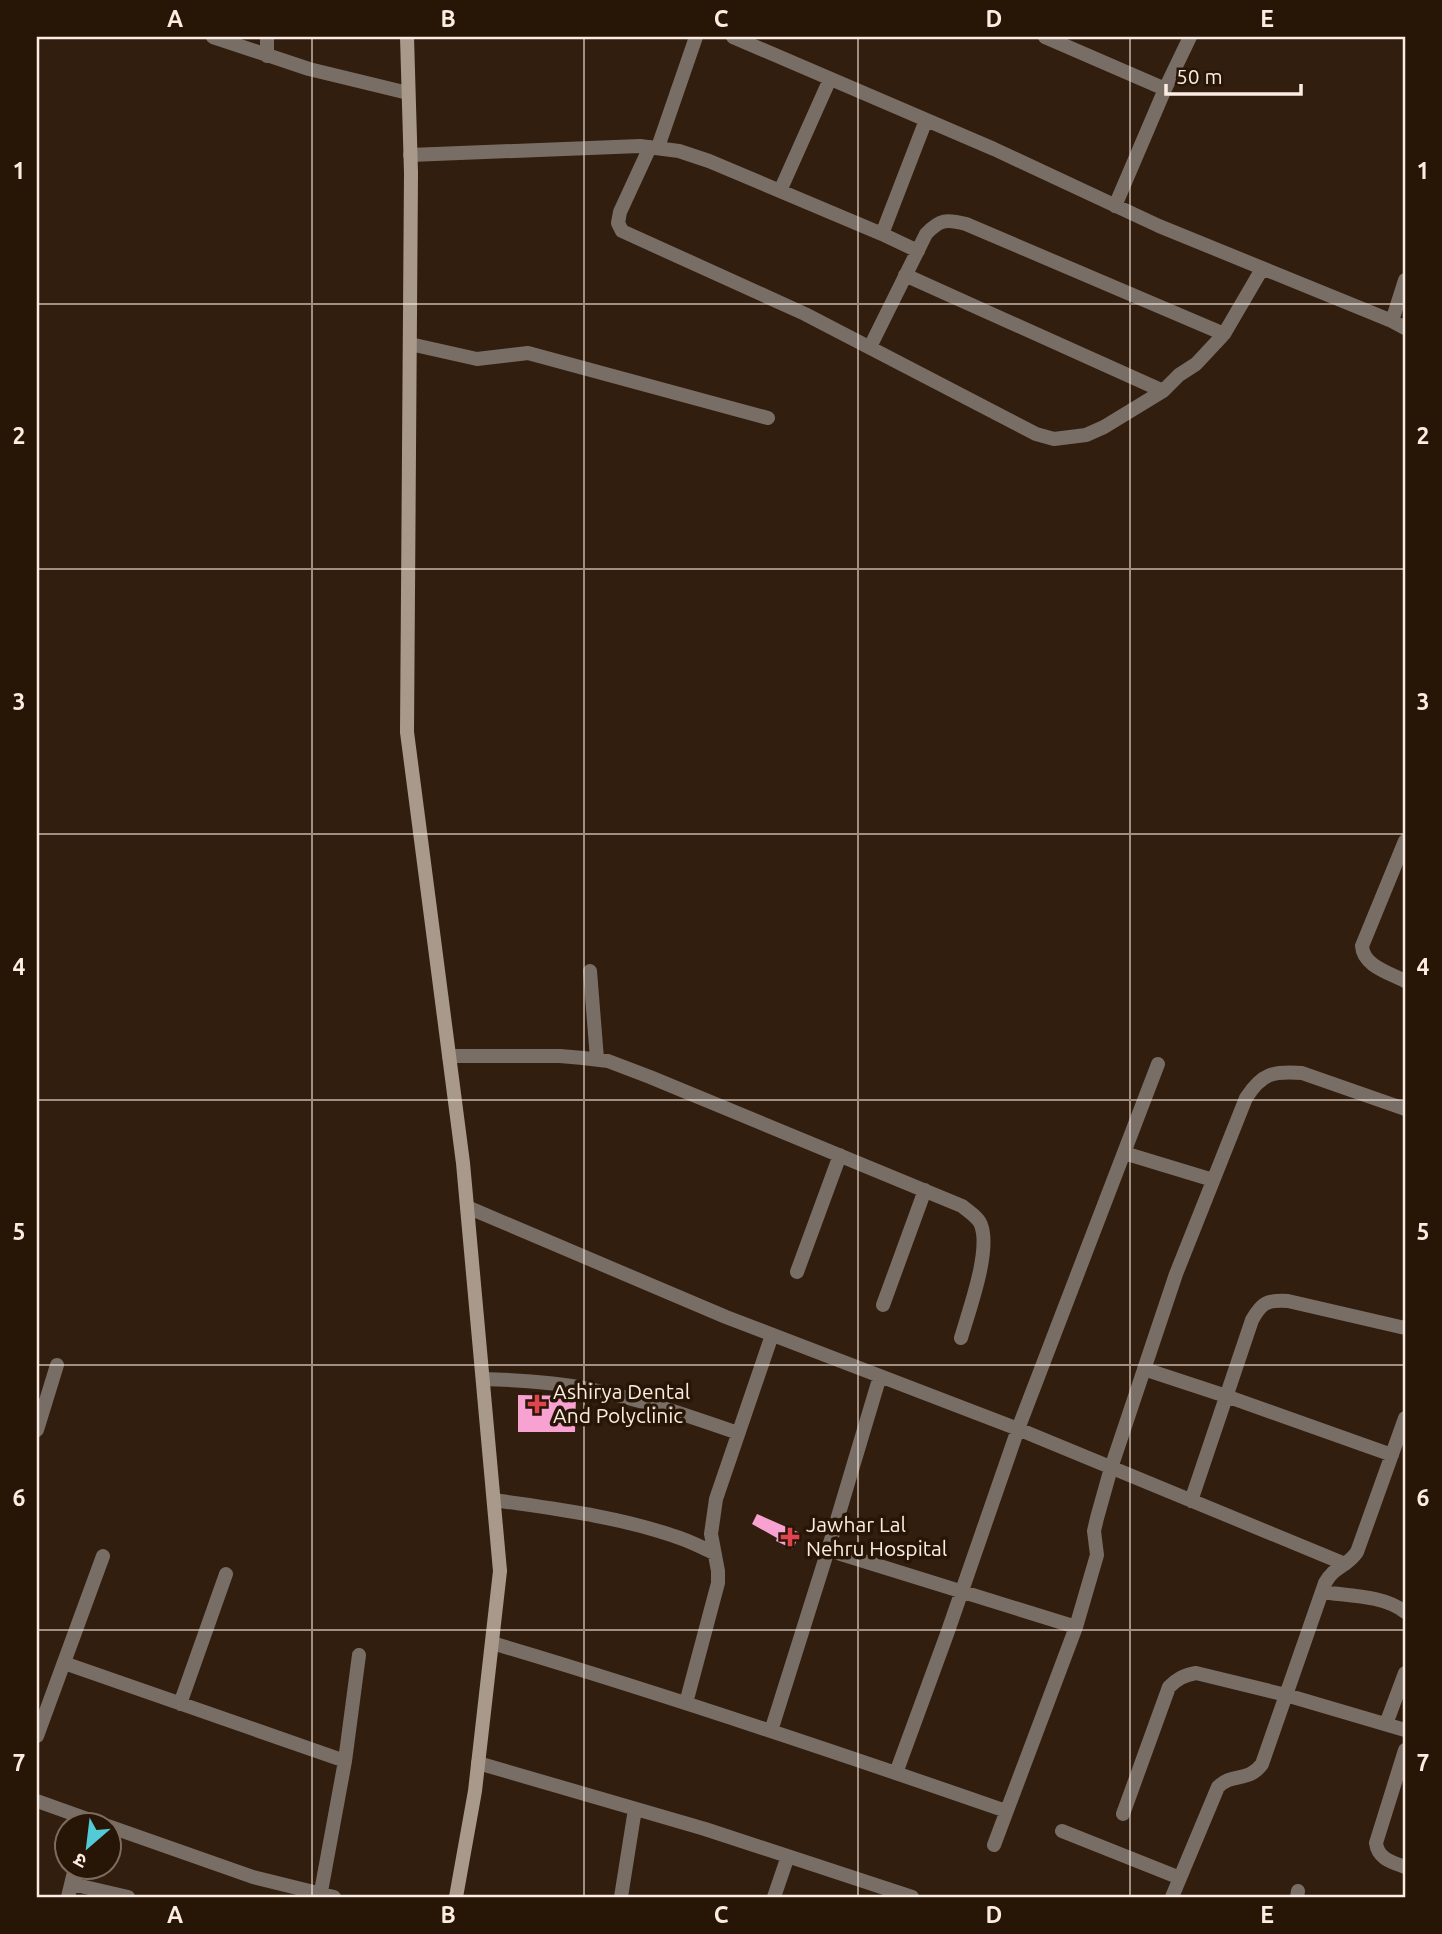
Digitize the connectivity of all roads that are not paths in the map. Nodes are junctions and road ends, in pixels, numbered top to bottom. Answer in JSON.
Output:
{"nodes":[{"id":1,"x":213,"y":37,"type":"edge"},
{"id":2,"x":267,"y":37,"type":"edge"},
{"id":3,"x":407,"y":37,"type":"edge"},
{"id":4,"x":696,"y":37,"type":"edge"},
{"id":5,"x":733,"y":37,"type":"edge"},
{"id":6,"x":1190,"y":37,"type":"edge"},
{"id":7,"x":1054,"y":38,"type":"edge"},
{"id":8,"x":267,"y":56,"type":"junction"},
{"id":9,"x":830,"y":79,"type":"junction"},
{"id":10,"x":1165,"y":89,"type":"junction"},
{"id":11,"x":408,"y":93,"type":"junction"},
{"id":12,"x":926,"y":120,"type":"junction"},
{"id":13,"x":654,"y":147,"type":"junction"},
{"id":14,"x":410,"y":155,"type":"junction"},
{"id":15,"x":780,"y":191,"type":"junction"},
{"id":16,"x":1115,"y":205,"type":"junction"},
{"id":17,"x":883,"y":234,"type":"junction"},
{"id":18,"x":918,"y":251,"type":"junction"},
{"id":19,"x":1262,"y":269,"type":"junction"},
{"id":20,"x":905,"y":275,"type":"junction"},
{"id":21,"x":1405,"y":280,"type":"edge"},
{"id":22,"x":1392,"y":321,"type":"junction"},
{"id":23,"x":1405,"y":328,"type":"edge"},
{"id":24,"x":1224,"y":334,"type":"junction"},
{"id":25,"x":410,"y":344,"type":"junction"},
{"id":26,"x":870,"y":347,"type":"junction"},
{"id":27,"x":1163,"y":391,"type":"junction"},
{"id":28,"x":768,"y":418,"type":"dead end"},
{"id":29,"x":1405,"y":841,"type":"edge"},
{"id":30,"x":590,"y":971,"type":"dead end"},
{"id":31,"x":1405,"y":981,"type":"edge"},
{"id":32,"x":449,"y":1056,"type":"junction"},
{"id":33,"x":597,"y":1059,"type":"junction"},
{"id":34,"x":1158,"y":1064,"type":"dead end"},
{"id":35,"x":1405,"y":1109,"type":"edge"},
{"id":36,"x":1124,"y":1153,"type":"junction"},
{"id":37,"x":840,"y":1155,"type":"junction"},
{"id":38,"x":1213,"y":1180,"type":"junction"},
{"id":39,"x":925,"y":1190,"type":"junction"},
{"id":40,"x":467,"y":1207,"type":"junction"},
{"id":41,"x":797,"y":1272,"type":"dead end"},
{"id":42,"x":883,"y":1305,"type":"dead end"},
{"id":43,"x":1405,"y":1328,"type":"edge"},
{"id":44,"x":772,"y":1335,"type":"junction"},
{"id":45,"x":961,"y":1338,"type":"dead end"},
{"id":46,"x":57,"y":1365,"type":"dead end"},
{"id":47,"x":1144,"y":1369,"type":"junction"},
{"id":48,"x":880,"y":1376,"type":"junction"},
{"id":49,"x":482,"y":1379,"type":"junction"},
{"id":50,"x":1226,"y":1396,"type":"junction"},
{"id":51,"x":1405,"y":1418,"type":"edge"},
{"id":52,"x":1018,"y":1429,"type":"junction"},
{"id":53,"x":37,"y":1430,"type":"edge"},
{"id":54,"x":738,"y":1433,"type":"junction"},
{"id":55,"x":1392,"y":1455,"type":"junction"},
{"id":56,"x":1111,"y":1468,"type":"junction"},
{"id":57,"x":494,"y":1500,"type":"junction"},
{"id":58,"x":1191,"y":1501,"type":"junction"},
{"id":59,"x":828,"y":1550,"type":"junction"},
{"id":60,"x":714,"y":1553,"type":"junction"},
{"id":61,"x":103,"y":1556,"type":"dead end"},
{"id":62,"x":1345,"y":1564,"type":"junction"},
{"id":63,"x":226,"y":1574,"type":"dead end"},
{"id":64,"x":961,"y":1591,"type":"junction"},
{"id":65,"x":1322,"y":1592,"type":"junction"},
{"id":66,"x":1405,"y":1612,"type":"edge"},
{"id":67,"x":1076,"y":1627,"type":"junction"},
{"id":68,"x":492,"y":1643,"type":"junction"},
{"id":69,"x":359,"y":1655,"type":"dead end"},
{"id":70,"x":64,"y":1663,"type":"junction"},
{"id":71,"x":1405,"y":1674,"type":"edge"},
{"id":72,"x":1286,"y":1695,"type":"junction"},
{"id":73,"x":686,"y":1703,"type":"junction"},
{"id":74,"x":180,"y":1704,"type":"junction"},
{"id":75,"x":1386,"y":1724,"type":"junction"},
{"id":76,"x":1405,"y":1730,"type":"edge"},
{"id":77,"x":771,"y":1731,"type":"junction"},
{"id":78,"x":37,"y":1736,"type":"edge"},
{"id":79,"x":1405,"y":1750,"type":"edge"},
{"id":80,"x":345,"y":1761,"type":"junction"},
{"id":81,"x":478,"y":1763,"type":"junction"},
{"id":82,"x":897,"y":1773,"type":"junction"},
{"id":83,"x":37,"y":1801,"type":"edge"},
{"id":84,"x":635,"y":1809,"type":"junction"},
{"id":85,"x":1006,"y":1811,"type":"junction"},
{"id":86,"x":62,"y":1812,"type":"edge"},
{"id":87,"x":1123,"y":1814,"type":"dead end"},
{"id":88,"x":122,"y":1831,"type":"edge"},
{"id":89,"x":1062,"y":1831,"type":"dead end"},
{"id":90,"x":994,"y":1845,"type":"dead end"},
{"id":91,"x":788,"y":1856,"type":"junction"},
{"id":92,"x":1405,"y":1867,"type":"edge"},
{"id":93,"x":1180,"y":1878,"type":"junction"},
{"id":94,"x":70,"y":1891,"type":"edge"},
{"id":95,"x":325,"y":1896,"type":"edge"},
{"id":96,"x":904,"y":1896,"type":"edge"},
{"id":97,"x":128,"y":1897,"type":"edge"},
{"id":98,"x":456,"y":1897,"type":"edge"},
{"id":99,"x":621,"y":1897,"type":"edge"},
{"id":100,"x":774,"y":1897,"type":"edge"},
{"id":101,"x":1172,"y":1897,"type":"edge"}],
"edges":[{"from":1,"to":8,"type":"street"},
{"from":2,"to":8,"type":"street"},
{"from":3,"to":11,"type":"street"},
{"from":4,"to":13,"type":"street"},
{"from":5,"to":9,"type":"street"},
{"from":6,"to":10,"type":"street"},
{"from":7,"to":10,"type":"street"},
{"from":8,"to":11,"type":"street"},
{"from":9,"to":12,"type":"street"},
{"from":9,"to":15,"type":"street"},
{"from":10,"to":16,"type":"street"},
{"from":11,"to":14,"type":"street"},
{"from":12,"to":16,"type":"street"},
{"from":12,"to":17,"type":"street"},
{"from":13,"to":14,"type":"street"},
{"from":13,"to":15,"type":"street"},
{"from":13,"to":26,"type":"street"},
{"from":14,"to":25,"type":"street"},
{"from":15,"to":17,"type":"street"},
{"from":16,"to":19,"type":"street"},
{"from":17,"to":18,"type":"street"},
{"from":18,"to":20,"type":"street"},
{"from":18,"to":24,"type":"street"},
{"from":19,"to":22,"type":"street"},
{"from":19,"to":24,"type":"street"},
{"from":20,"to":26,"type":"street"},
{"from":20,"to":27,"type":"street"},
{"from":21,"to":22,"type":"street"},
{"from":22,"to":23,"type":"street"},
{"from":24,"to":27,"type":"street"},
{"from":25,"to":28,"type":"street"},
{"from":25,"to":32,"type":"street"},
{"from":26,"to":27,"type":"street"},
{"from":29,"to":31,"type":"street"},
{"from":30,"to":33,"type":"street"},
{"from":32,"to":33,"type":"street"},
{"from":32,"to":40,"type":"street"},
{"from":33,"to":37,"type":"street"},
{"from":34,"to":36,"type":"street"},
{"from":35,"to":38,"type":"street"},
{"from":36,"to":38,"type":"street"},
{"from":36,"to":52,"type":"street"},
{"from":37,"to":39,"type":"street"},
{"from":37,"to":41,"type":"street"},
{"from":38,"to":47,"type":"street"},
{"from":39,"to":42,"type":"street"},
{"from":39,"to":45,"type":"street"},
{"from":40,"to":44,"type":"street"},
{"from":40,"to":49,"type":"street"},
{"from":43,"to":50,"type":"street"},
{"from":44,"to":48,"type":"street"},
{"from":44,"to":54,"type":"street"},
{"from":46,"to":53,"type":"street"},
{"from":47,"to":50,"type":"street"},
{"from":47,"to":56,"type":"street"},
{"from":48,"to":52,"type":"street"},
{"from":48,"to":59,"type":"street"},
{"from":49,"to":54,"type":"street"},
{"from":49,"to":57,"type":"street"},
{"from":50,"to":55,"type":"street"},
{"from":50,"to":58,"type":"street"},
{"from":51,"to":55,"type":"street"},
{"from":52,"to":56,"type":"street"},
{"from":52,"to":64,"type":"street"},
{"from":54,"to":60,"type":"street"},
{"from":55,"to":62,"type":"street"},
{"from":56,"to":58,"type":"street"},
{"from":56,"to":67,"type":"street"},
{"from":57,"to":60,"type":"street"},
{"from":57,"to":68,"type":"street"},
{"from":58,"to":62,"type":"street"},
{"from":59,"to":64,"type":"street"},
{"from":59,"to":77,"type":"street"},
{"from":60,"to":73,"type":"street"},
{"from":61,"to":70,"type":"street"},
{"from":62,"to":65,"type":"street"},
{"from":63,"to":74,"type":"street"},
{"from":64,"to":67,"type":"street"},
{"from":64,"to":82,"type":"street"},
{"from":65,"to":66,"type":"street"},
{"from":65,"to":72,"type":"street"},
{"from":67,"to":85,"type":"street"},
{"from":68,"to":73,"type":"street"},
{"from":68,"to":81,"type":"street"},
{"from":69,"to":80,"type":"street"},
{"from":70,"to":74,"type":"street"},
{"from":70,"to":78,"type":"street"},
{"from":71,"to":75,"type":"street"},
{"from":72,"to":75,"type":"street"},
{"from":72,"to":87,"type":"street"},
{"from":72,"to":93,"type":"street"},
{"from":73,"to":77,"type":"street"},
{"from":74,"to":80,"type":"street"},
{"from":75,"to":76,"type":"street"},
{"from":77,"to":82,"type":"street"},
{"from":79,"to":92,"type":"street"},
{"from":80,"to":95,"type":"street"},
{"from":81,"to":84,"type":"street"},
{"from":81,"to":98,"type":"street"},
{"from":82,"to":85,"type":"street"},
{"from":83,"to":86,"type":"street"},
{"from":84,"to":91,"type":"street"},
{"from":84,"to":99,"type":"street"},
{"from":85,"to":90,"type":"street"},
{"from":88,"to":95,"type":"street"},
{"from":89,"to":93,"type":"street"},
{"from":91,"to":96,"type":"street"},
{"from":91,"to":100,"type":"street"},
{"from":93,"to":101,"type":"street"},
{"from":94,"to":97,"type":"street"}]}
